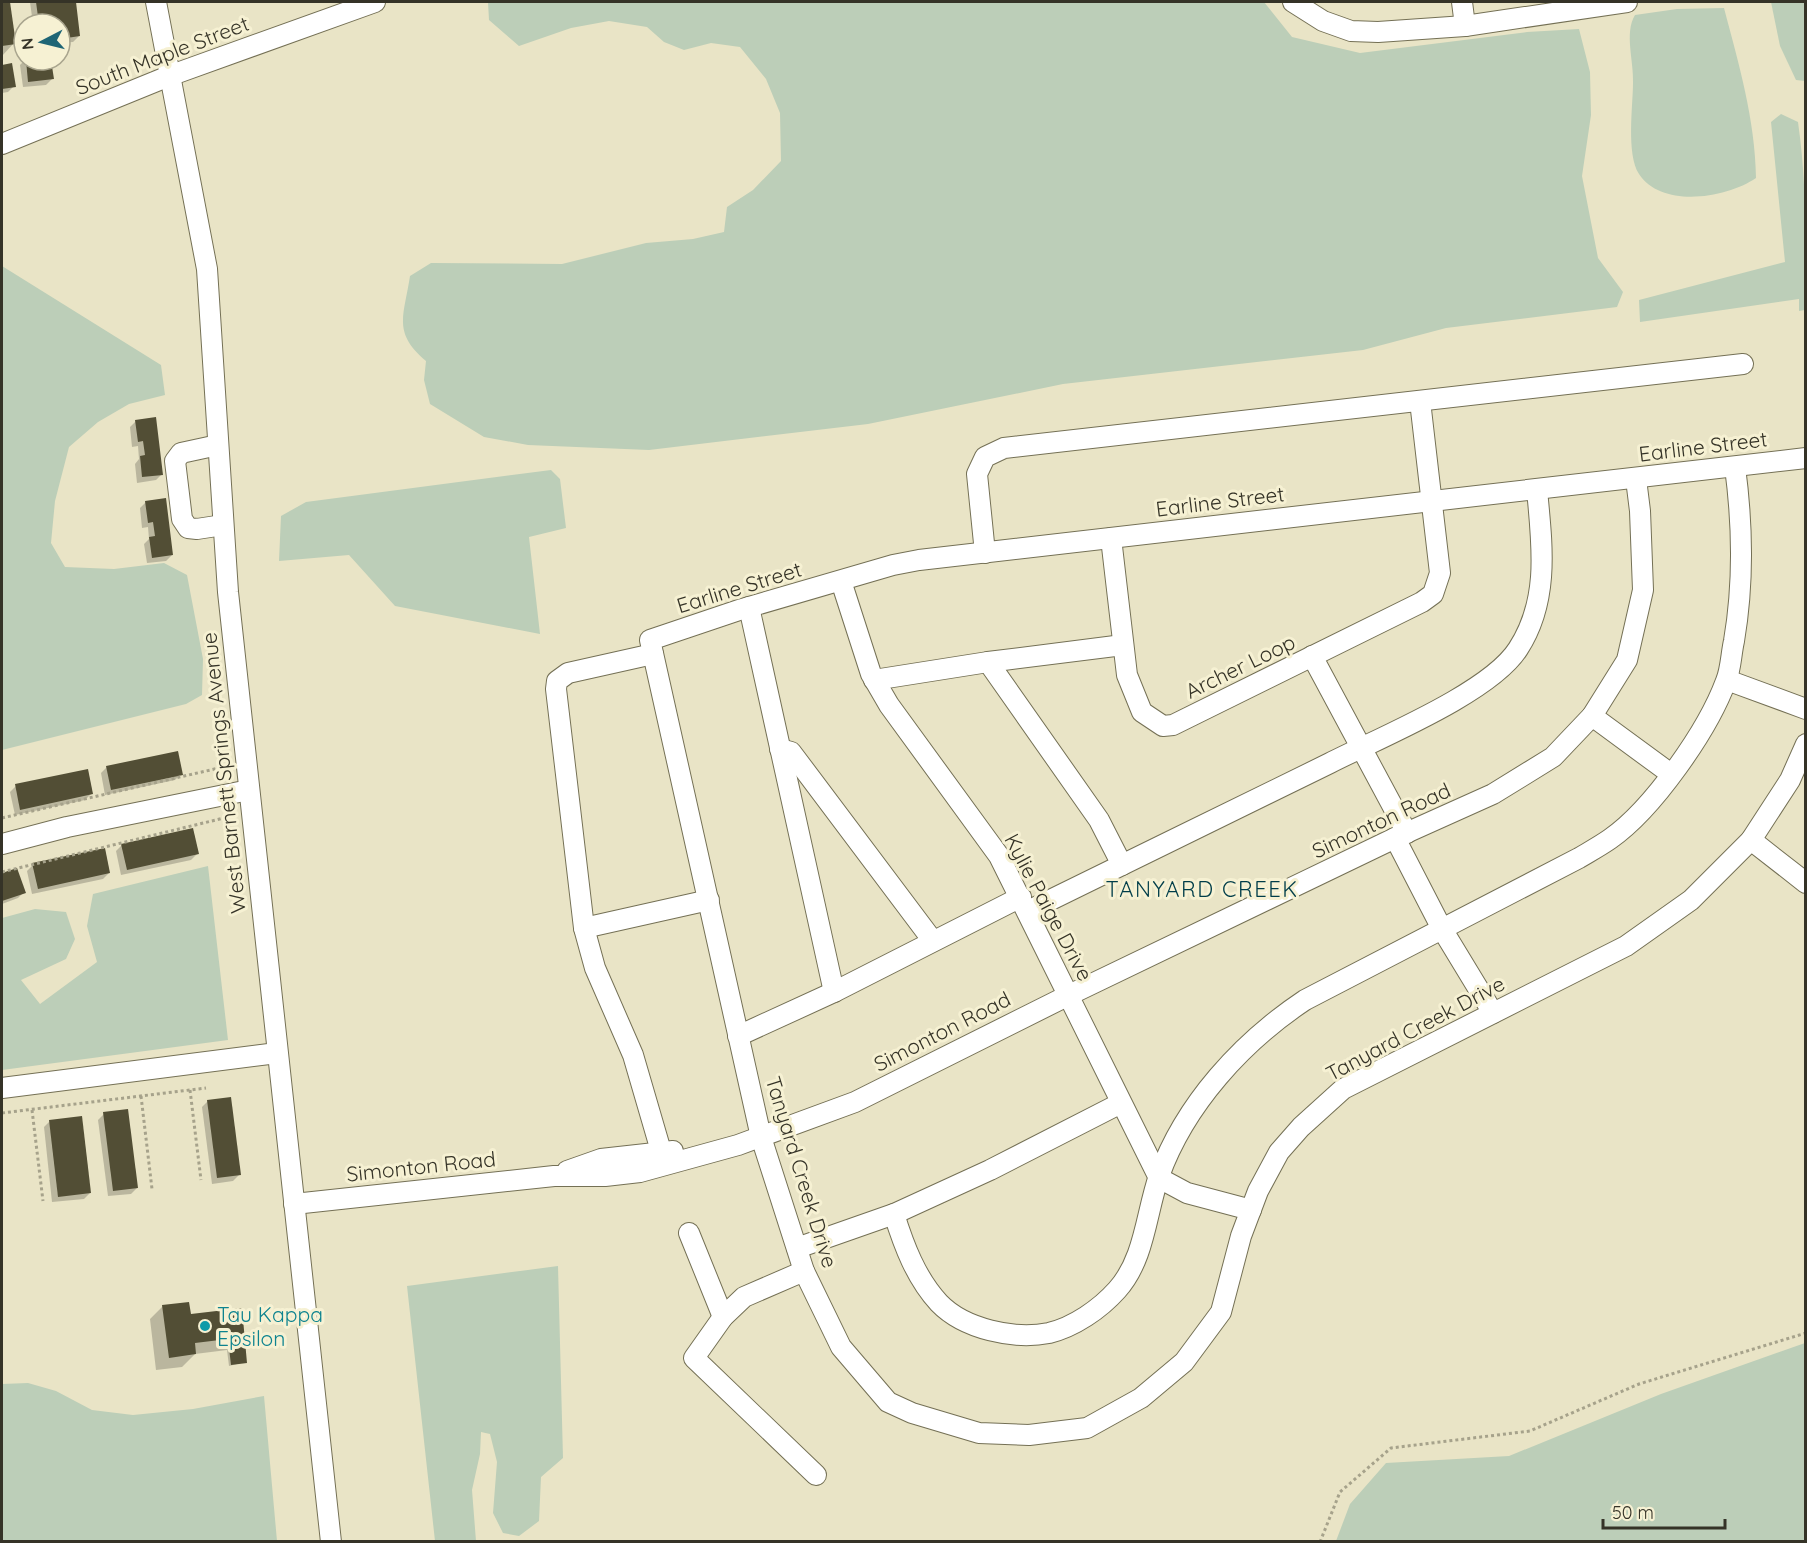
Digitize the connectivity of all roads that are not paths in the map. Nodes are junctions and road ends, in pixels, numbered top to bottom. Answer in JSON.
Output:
{"nodes":[{"id":1,"x":156,"y":2,"type":"edge"},
{"id":2,"x":375,"y":2,"type":"edge"},
{"id":3,"x":1293,"y":2,"type":"edge"},
{"id":4,"x":1462,"y":2,"type":"edge"},
{"id":5,"x":1627,"y":2,"type":"edge"},
{"id":6,"x":1586,"y":4,"type":"edge"},
{"id":7,"x":1465,"y":26,"type":"junction"},
{"id":8,"x":169,"y":76,"type":"junction"},
{"id":9,"x":2,"y":144,"type":"edge"},
{"id":10,"x":1743,"y":364,"type":"dead end"},
{"id":11,"x":1420,"y":401,"type":"junction"},
{"id":12,"x":218,"y":445,"type":"junction"},
{"id":13,"x":1806,"y":458,"type":"edge"},
{"id":14,"x":1735,"y":468,"type":"junction"},
{"id":15,"x":1636,"y":478,"type":"junction"},
{"id":16,"x":1537,"y":490,"type":"junction"},
{"id":17,"x":1432,"y":502,"type":"junction"},
{"id":18,"x":223,"y":525,"type":"junction"},
{"id":19,"x":1111,"y":538,"type":"junction"},
{"id":20,"x":985,"y":553,"type":"junction"},
{"id":21,"x":841,"y":581,"type":"junction"},
{"id":22,"x":749,"y":607,"type":"junction"},
{"id":23,"x":1123,"y":645,"type":"junction"},
{"id":24,"x":652,"y":647,"type":"junction"},
{"id":25,"x":1312,"y":656,"type":"junction"},
{"id":26,"x":988,"y":662,"type":"junction"},
{"id":27,"x":874,"y":680,"type":"junction"},
{"id":28,"x":1727,"y":680,"type":"junction"},
{"id":29,"x":1806,"y":709,"type":"edge"},
{"id":30,"x":1592,"y":716,"type":"junction"},
{"id":31,"x":1806,"y":744,"type":"edge"},
{"id":32,"x":1361,"y":747,"type":"junction"},
{"id":33,"x":780,"y":749,"type":"junction"},
{"id":34,"x":1671,"y":774,"type":"junction"},
{"id":35,"x":249,"y":790,"type":"junction"},
{"id":36,"x":1401,"y":836,"type":"junction"},
{"id":37,"x":1751,"y":840,"type":"junction"},
{"id":38,"x":2,"y":844,"type":"edge"},
{"id":39,"x":1122,"y":865,"type":"junction"},
{"id":40,"x":1806,"y":883,"type":"edge"},
{"id":41,"x":709,"y":900,"type":"junction"},
{"id":42,"x":1024,"y":904,"type":"junction"},
{"id":43,"x":584,"y":928,"type":"junction"},
{"id":44,"x":1442,"y":930,"type":"junction"},
{"id":45,"x":933,"y":941,"type":"junction"},
{"id":46,"x":834,"y":992,"type":"junction"},
{"id":47,"x":1069,"y":995,"type":"junction"},
{"id":48,"x":1493,"y":1013,"type":"junction"},
{"id":49,"x":738,"y":1036,"type":"junction"},
{"id":50,"x":277,"y":1053,"type":"junction"},
{"id":51,"x":2,"y":1088,"type":"edge"},
{"id":52,"x":1121,"y":1103,"type":"junction"},
{"id":53,"x":761,"y":1137,"type":"junction"},
{"id":54,"x":718,"y":1150,"type":"junction"},
{"id":55,"x":661,"y":1151,"type":"junction"},
{"id":56,"x":554,"y":1176,"type":"junction"},
{"id":57,"x":1159,"y":1178,"type":"junction"},
{"id":58,"x":294,"y":1204,"type":"junction"},
{"id":59,"x":1251,"y":1210,"type":"junction"},
{"id":60,"x":894,"y":1214,"type":"junction"},
{"id":61,"x":689,"y":1233,"type":"dead end"},
{"id":62,"x":797,"y":1248,"type":"junction"},
{"id":63,"x":804,"y":1271,"type":"junction"},
{"id":64,"x":723,"y":1317,"type":"junction"},
{"id":65,"x":816,"y":1474,"type":"dead end"},
{"id":66,"x":331,"y":1542,"type":"edge"}],
"edges":[{"from":1,"to":8,"type":"street","name":"West Barnett Springs Avenue"},
{"from":2,"to":8,"type":"street","name":"South Maple Street"},
{"from":3,"to":7,"type":"street"},
{"from":4,"to":7,"type":"street"},
{"from":5,"to":6,"type":"street"},
{"from":6,"to":7,"type":"street"},
{"from":8,"to":9,"type":"street","name":"South Maple Street"},
{"from":8,"to":12,"type":"street","name":"West Barnett Springs Avenue"},
{"from":10,"to":11,"type":"street"},
{"from":11,"to":17,"type":"street","name":"Archer Loop"},
{"from":11,"to":20,"type":"street"},
{"from":12,"to":18,"type":"street","name":"West Barnett Springs Avenue"},
{"from":12,"to":18,"type":"street"},
{"from":13,"to":14,"type":"street","name":"Earline Street"},
{"from":14,"to":15,"type":"street","name":"Earline Street"},
{"from":14,"to":28,"type":"street"},
{"from":15,"to":16,"type":"street","name":"Earline Street"},
{"from":15,"to":30,"type":"street","name":"Simonton Road"},
{"from":16,"to":17,"type":"street","name":"Earline Street"},
{"from":16,"to":32,"type":"street"},
{"from":17,"to":19,"type":"street","name":"Earline Street"},
{"from":17,"to":25,"type":"street","name":"Archer Loop"},
{"from":18,"to":35,"type":"street","name":"West Barnett Springs Avenue"},
{"from":19,"to":20,"type":"street","name":"Earline Street"},
{"from":19,"to":23,"type":"street","name":"Archer Loop"},
{"from":20,"to":21,"type":"street","name":"Earline Street"},
{"from":21,"to":22,"type":"street","name":"Earline Street"},
{"from":21,"to":27,"type":"street","name":"Kylie Paige Drive"},
{"from":22,"to":24,"type":"street","name":"Earline Street"},
{"from":22,"to":33,"type":"street"},
{"from":23,"to":25,"type":"street","name":"Archer Loop"},
{"from":23,"to":26,"type":"street"},
{"from":24,"to":41,"type":"street","name":"Tanyard Creek Drive"},
{"from":24,"to":43,"type":"street","name":"Earline Street"},
{"from":25,"to":32,"type":"street"},
{"from":26,"to":27,"type":"street"},
{"from":26,"to":39,"type":"street"},
{"from":27,"to":42,"type":"street","name":"Kylie Paige Drive"},
{"from":28,"to":29,"type":"street"},
{"from":28,"to":34,"type":"street"},
{"from":30,"to":34,"type":"street"},
{"from":30,"to":36,"type":"street","name":"Simonton Road"},
{"from":31,"to":37,"type":"street","name":"Tanyard Creek Drive"},
{"from":32,"to":36,"type":"street"},
{"from":32,"to":39,"type":"street"},
{"from":33,"to":45,"type":"street"},
{"from":33,"to":46,"type":"street"},
{"from":34,"to":44,"type":"street"},
{"from":35,"to":38,"type":"street"},
{"from":35,"to":50,"type":"street","name":"West Barnett Springs Avenue"},
{"from":36,"to":44,"type":"street"},
{"from":36,"to":47,"type":"street","name":"Simonton Road"},
{"from":37,"to":40,"type":"street"},
{"from":37,"to":48,"type":"street","name":"Tanyard Creek Drive"},
{"from":39,"to":42,"type":"street"},
{"from":41,"to":43,"type":"street"},
{"from":41,"to":49,"type":"street","name":"Tanyard Creek Drive"},
{"from":42,"to":45,"type":"street"},
{"from":42,"to":47,"type":"street","name":"Kylie Paige Drive"},
{"from":43,"to":55,"type":"street"},
{"from":44,"to":48,"type":"street"},
{"from":44,"to":57,"type":"street"},
{"from":45,"to":46,"type":"street"},
{"from":46,"to":49,"type":"street"},
{"from":47,"to":52,"type":"street","name":"Kylie Paige Drive"},
{"from":47,"to":53,"type":"street","name":"Simonton Road"},
{"from":48,"to":59,"type":"street","name":"Tanyard Creek Drive"},
{"from":49,"to":53,"type":"street","name":"Tanyard Creek Drive"},
{"from":50,"to":51,"type":"street"},
{"from":50,"to":58,"type":"street","name":"West Barnett Springs Avenue"},
{"from":52,"to":57,"type":"street","name":"Kylie Paige Drive"},
{"from":52,"to":60,"type":"street"},
{"from":53,"to":54,"type":"street","name":"Simonton Road"},
{"from":53,"to":62,"type":"street","name":"Tanyard Creek Drive"},
{"from":54,"to":55,"type":"street","name":"Simonton Road"},
{"from":54,"to":56,"type":"street","name":"Simonton Road"},
{"from":55,"to":56,"type":"street","name":"Simonton Road"},
{"from":56,"to":58,"type":"street","name":"Simonton Road"},
{"from":57,"to":59,"type":"street"},
{"from":57,"to":60,"type":"street"},
{"from":58,"to":66,"type":"street","name":"West Barnett Springs Avenue"},
{"from":59,"to":63,"type":"street","name":"Tanyard Creek Drive"},
{"from":60,"to":62,"type":"street"},
{"from":61,"to":64,"type":"street"},
{"from":62,"to":63,"type":"street","name":"Tanyard Creek Drive"},
{"from":63,"to":64,"type":"street"},
{"from":64,"to":65,"type":"street"}]}
